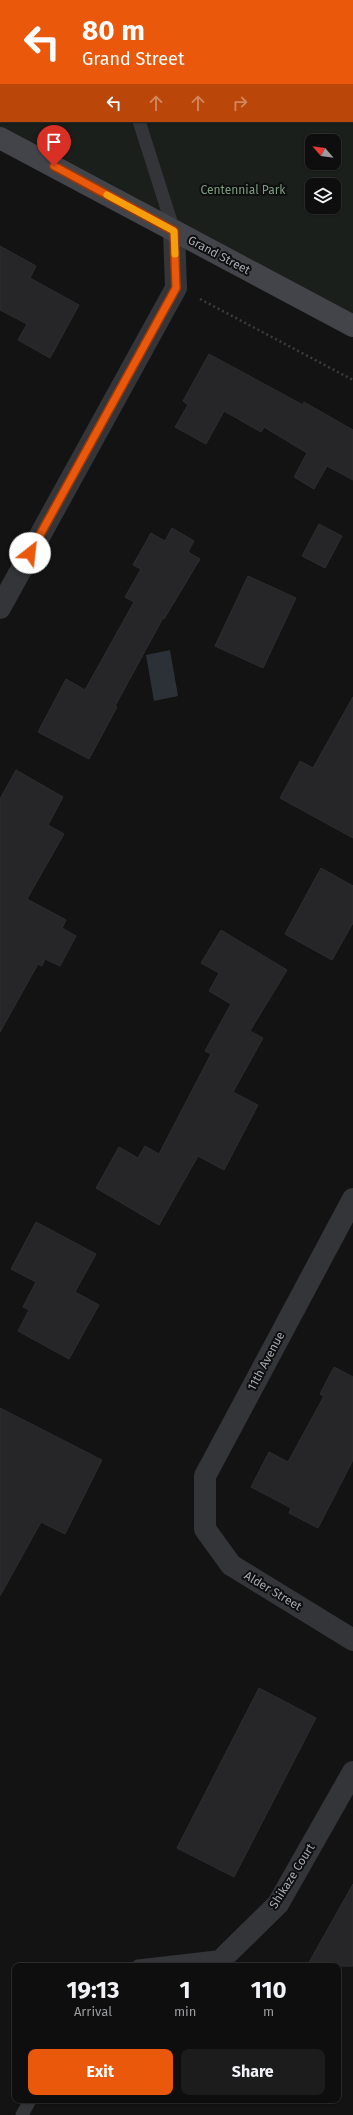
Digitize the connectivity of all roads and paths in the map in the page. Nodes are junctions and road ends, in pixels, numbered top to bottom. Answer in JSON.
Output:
{"nodes":[{"id":1,"x":139,"y":122,"type":"edge"},
{"id":2,"x":0,"y":138,"type":"edge"},
{"id":3,"x":174,"y":231,"type":"junction"},
{"id":4,"x":176,"y":288,"type":"junction"},
{"id":5,"x":353,"y":326,"type":"edge"},
{"id":6,"x":353,"y":380,"type":"edge"},
{"id":7,"x":0,"y":608,"type":"edge"},
{"id":8,"x":353,"y":1199,"type":"edge"},
{"id":9,"x":205,"y":1529,"type":"joint"},
{"id":10,"x":353,"y":1640,"type":"edge"},
{"id":11,"x":353,"y":1772,"type":"edge"},
{"id":12,"x":225,"y":1956,"type":"joint"},
{"id":13,"x":164,"y":1963,"type":"edge"},
{"id":14,"x":28,"y":2103,"type":"edge"},
{"id":15,"x":22,"y":2115,"type":"edge"}],
"edges":[{"from":1,"to":3,"type":"lane"},
{"from":2,"to":3,"type":"street","name":"Grand Street"},
{"from":3,"to":4,"type":"street"},
{"from":3,"to":5,"type":"street","name":"Grand Street"},
{"from":4,"to":6,"type":"path"},
{"from":4,"to":7,"type":"street"},
{"from":8,"to":9,"type":"street","name":"11th Avenue"},
{"from":9,"to":10,"type":"street","name":"Alder Street"},
{"from":11,"to":12,"type":"street","name":"Shikaze Court"},
{"from":12,"to":13,"type":"lane","name":"Shikaze Court"},
{"from":14,"to":15,"type":"lane"}]}
